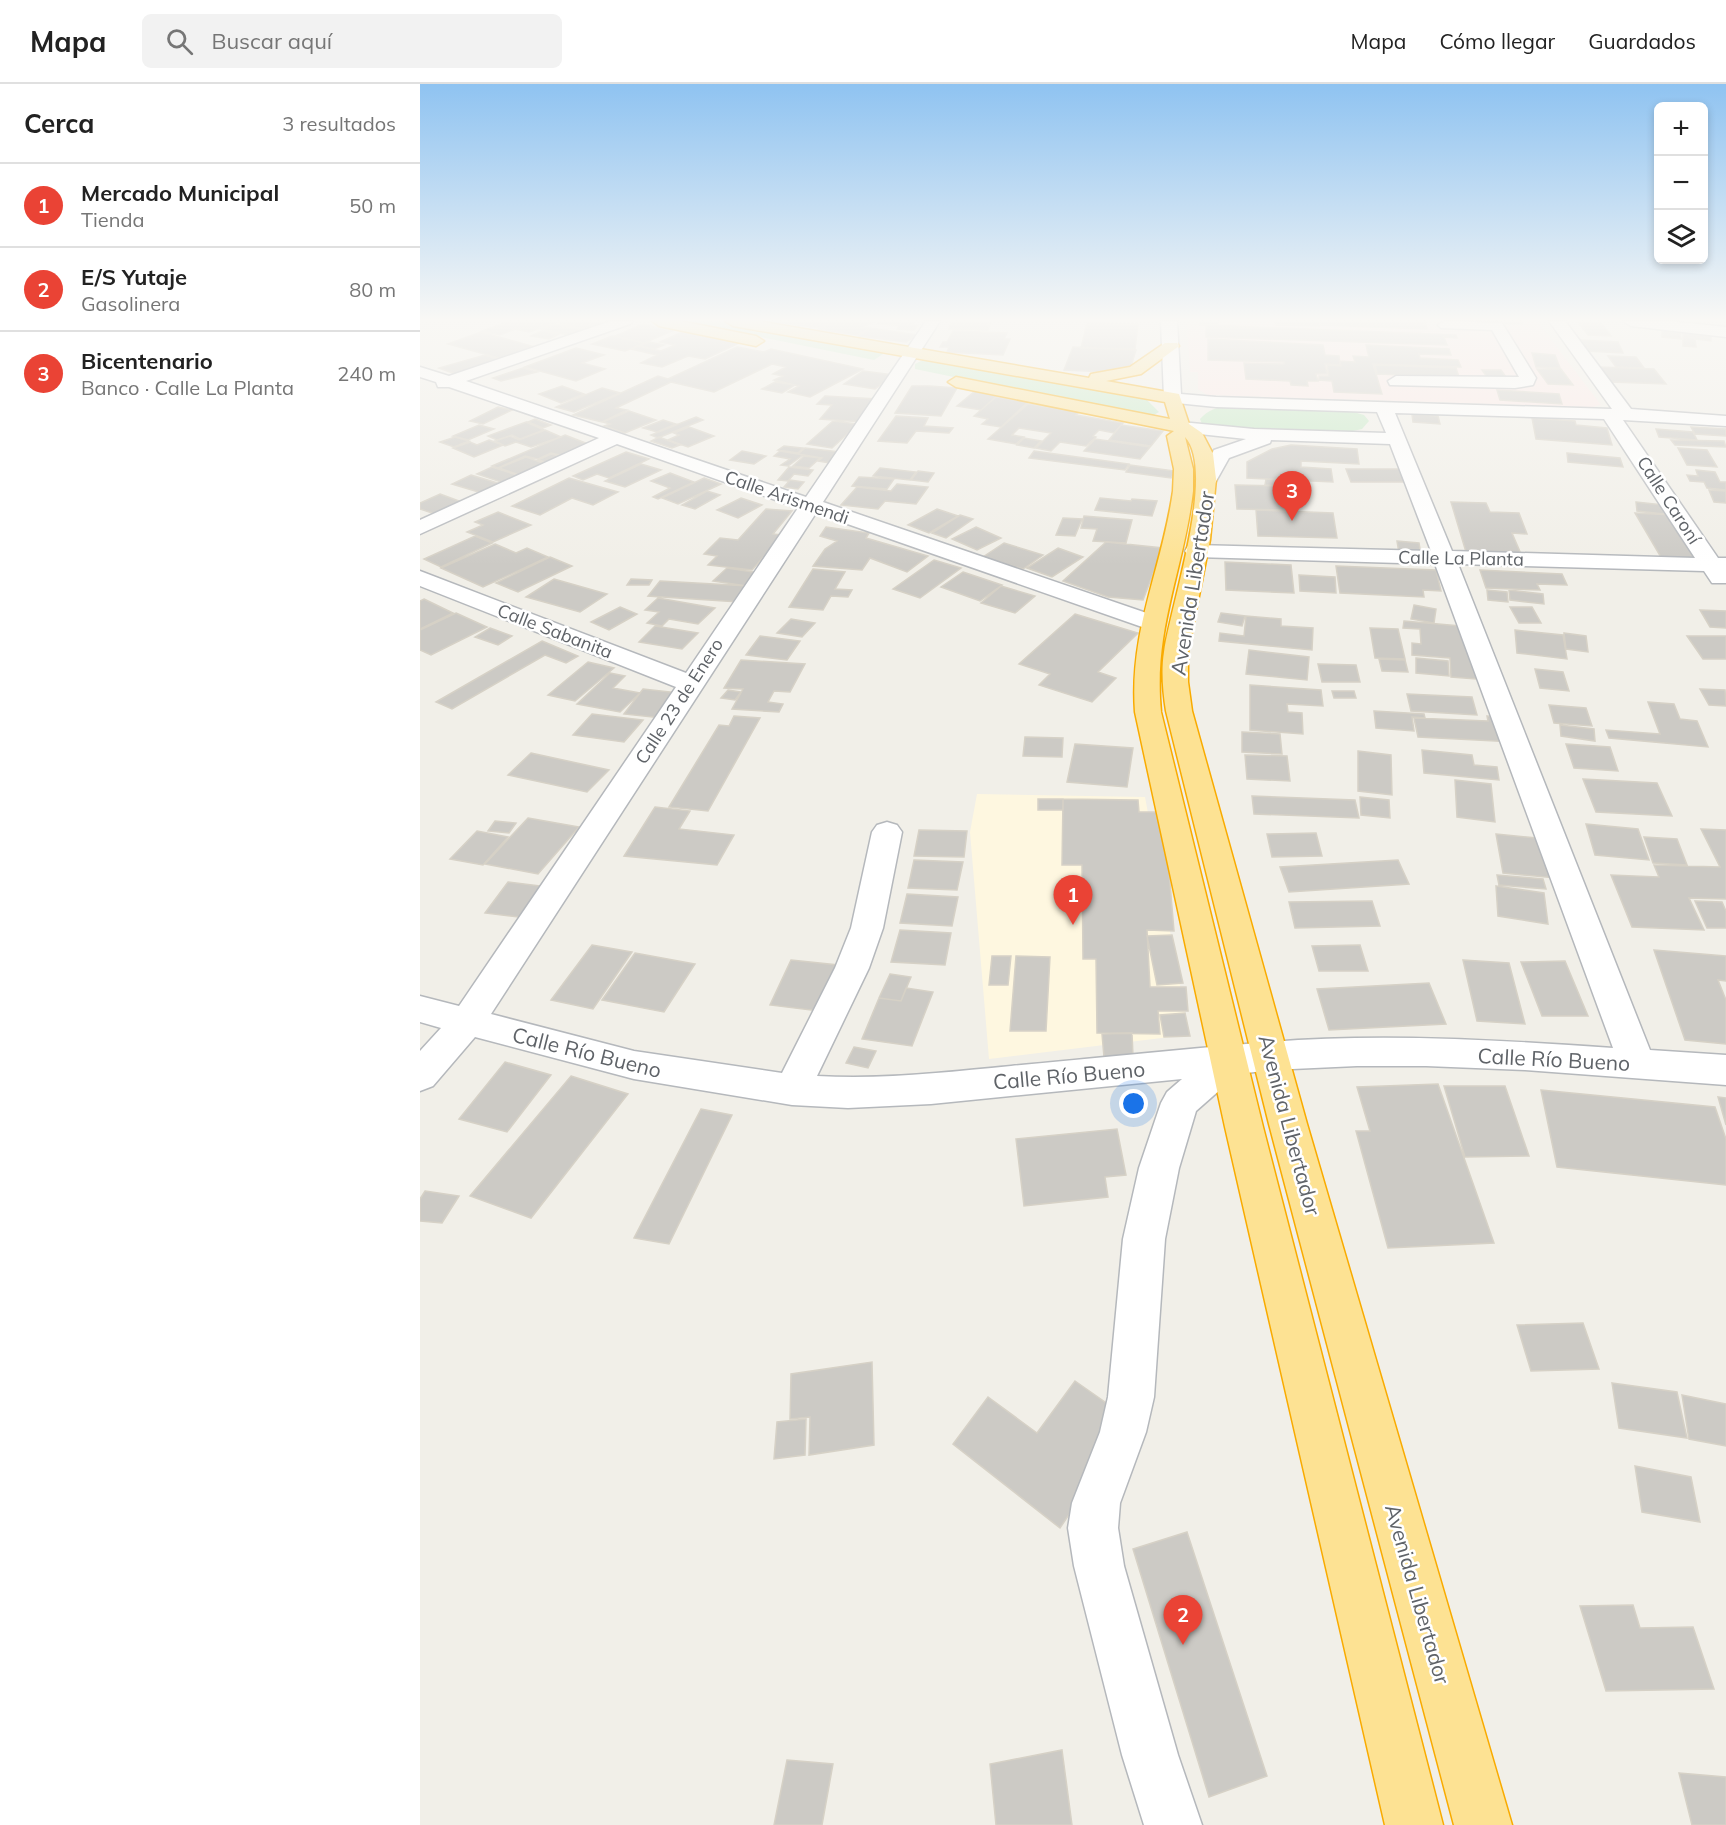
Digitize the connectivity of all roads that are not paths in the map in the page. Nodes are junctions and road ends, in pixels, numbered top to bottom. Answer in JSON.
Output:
{"nodes":[{"id":1,"x":512,"y":402,"type":"edge"},
{"id":2,"x":878,"y":402,"type":"edge"},
{"id":3,"x":1108,"y":402,"type":"edge"},
{"id":4,"x":1143,"y":402,"type":"edge"},
{"id":5,"x":1176,"y":402,"type":"edge"},
{"id":6,"x":1215,"y":402,"type":"edge"},
{"id":7,"x":1224,"y":402,"type":"edge"},
{"id":8,"x":1476,"y":402,"type":"edge"},
{"id":9,"x":1610,"y":402,"type":"edge"},
{"id":10,"x":1384,"y":407,"type":"junction"},
{"id":11,"x":1480,"y":410,"type":"junction"},
{"id":12,"x":1177,"y":412,"type":"junction"},
{"id":13,"x":1618,"y":414,"type":"junction"},
{"id":14,"x":1726,"y":421,"type":"edge"},
{"id":15,"x":1286,"y":435,"type":"junction"},
{"id":16,"x":615,"y":438,"type":"junction"},
{"id":17,"x":1397,"y":439,"type":"junction"},
{"id":18,"x":1208,"y":479,"type":"junction"},
{"id":19,"x":809,"y":504,"type":"junction"},
{"id":20,"x":420,"y":528,"type":"edge"},
{"id":21,"x":1196,"y":551,"type":"junction"},
{"id":22,"x":1443,"y":558,"type":"junction"},
{"id":23,"x":1719,"y":565,"type":"edge"},
{"id":24,"x":420,"y":578,"type":"edge"},
{"id":25,"x":1726,"y":587,"type":"edge"},
{"id":26,"x":1153,"y":623,"type":"junction"},
{"id":27,"x":691,"y":684,"type":"junction"},
{"id":28,"x":887,"y":832,"type":"dead end"},
{"id":29,"x":420,"y":1009,"type":"edge"},
{"id":30,"x":467,"y":1022,"type":"junction"},
{"id":31,"x":1250,"y":1058,"type":"junction"},
{"id":32,"x":1637,"y":1064,"type":"junction"},
{"id":33,"x":1726,"y":1070,"type":"edge"},
{"id":34,"x":420,"y":1076,"type":"edge"},
{"id":35,"x":792,"y":1089,"type":"junction"},
{"id":36,"x":1173,"y":1825,"type":"edge"},
{"id":37,"x":1414,"y":1825,"type":"edge"},
{"id":38,"x":1483,"y":1825,"type":"edge"}],
"edges":[{"from":1,"to":16,"type":"street","name":"Calle Arismendi"},
{"from":2,"to":19,"type":"street","name":"Calle 23 de Enero"},
{"from":3,"to":12,"type":"highway"},
{"from":4,"to":12,"type":"highway"},
{"from":5,"to":12,"type":"street"},
{"from":6,"to":12,"type":"street"},
{"from":7,"to":10,"type":"street"},
{"from":8,"to":11,"type":"street"},
{"from":9,"to":13,"type":"street","name":"Calle Caroní"},
{"from":10,"to":11,"type":"street"},
{"from":10,"to":17,"type":"street"},
{"from":11,"to":13,"type":"street"},
{"from":12,"to":15,"type":"street"},
{"from":12,"to":18,"type":"highway","name":"Avenida Libertador"},
{"from":12,"to":26,"type":"highway","name":"Avenida Libertador"},
{"from":13,"to":14,"type":"street"},
{"from":13,"to":23,"type":"street","name":"Calle Caroní"},
{"from":15,"to":17,"type":"street"},
{"from":15,"to":18,"type":"street"},
{"from":16,"to":19,"type":"street","name":"Calle Arismendi"},
{"from":16,"to":20,"type":"street"},
{"from":17,"to":22,"type":"street"},
{"from":18,"to":21,"type":"highway","name":"Avenida Libertador"},
{"from":19,"to":26,"type":"street","name":"Calle Arismendi"},
{"from":19,"to":27,"type":"street","name":"Calle 23 de Enero"},
{"from":21,"to":22,"type":"street","name":"Calle La Planta"},
{"from":21,"to":31,"type":"highway","name":"Avenida Libertador"},
{"from":22,"to":23,"type":"street","name":"Calle La Planta"},
{"from":22,"to":32,"type":"street"},
{"from":23,"to":25,"type":"street","name":"Calle Caroní"},
{"from":24,"to":27,"type":"street","name":"Calle Sabanita"},
{"from":26,"to":31,"type":"highway","name":"Avenida Libertador"},
{"from":27,"to":30,"type":"street","name":"Calle 23 de Enero"},
{"from":28,"to":35,"type":"street"},
{"from":29,"to":30,"type":"street","name":"Calle Río Bueno"},
{"from":30,"to":34,"type":"street","name":"Calle 23 de Enero"},
{"from":30,"to":35,"type":"street","name":"Calle Río Bueno"},
{"from":31,"to":32,"type":"street","name":"Calle Río Bueno"},
{"from":31,"to":35,"type":"street","name":"Calle Río Bueno"},
{"from":31,"to":36,"type":"street"},
{"from":31,"to":37,"type":"highway","name":"Avenida Libertador"},
{"from":31,"to":38,"type":"highway","name":"Avenida Libertador"},
{"from":32,"to":33,"type":"street","name":"Calle Río Bueno"}]}
